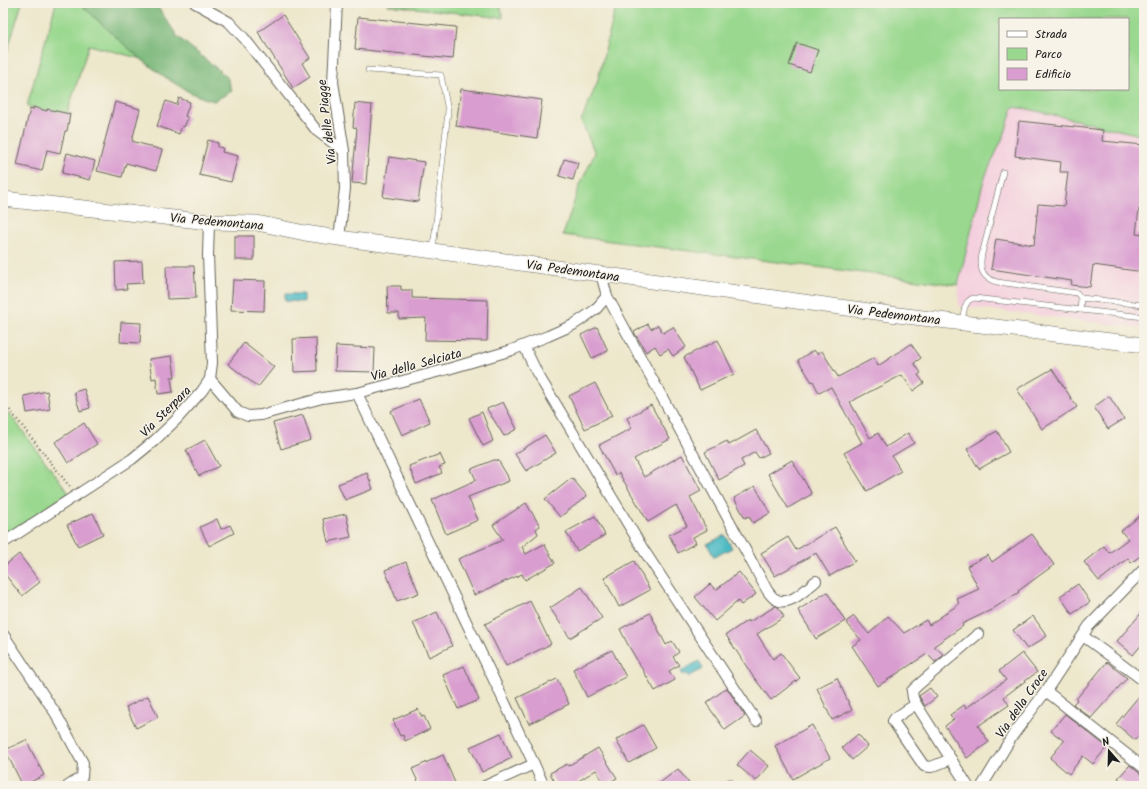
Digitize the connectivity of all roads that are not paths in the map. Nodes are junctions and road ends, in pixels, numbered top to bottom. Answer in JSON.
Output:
{"nodes":[{"id":1,"x":195,"y":3,"type":"edge"},
{"id":2,"x":337,"y":3,"type":"edge"},
{"id":3,"x":368,"y":70,"type":"dead end"},
{"id":4,"x":344,"y":151,"type":"junction"},
{"id":5,"x":1003,"y":172,"type":"dead end"},
{"id":6,"x":3,"y":199,"type":"edge"},
{"id":7,"x":209,"y":222,"type":"junction"},
{"id":8,"x":339,"y":238,"type":"junction"},
{"id":9,"x":433,"y":251,"type":"junction"},
{"id":10,"x":601,"y":274,"type":"junction"},
{"id":11,"x":607,"y":296,"type":"junction"},
{"id":12,"x":1081,"y":298,"type":"junction"},
{"id":13,"x":1144,"y":305,"type":"edge"},
{"id":14,"x":1080,"y":310,"type":"junction"},
{"id":15,"x":1144,"y":317,"type":"edge"},
{"id":16,"x":962,"y":322,"type":"junction"},
{"id":17,"x":1144,"y":345,"type":"edge"},
{"id":18,"x":524,"y":346,"type":"junction"},
{"id":19,"x":210,"y":379,"type":"junction"},
{"id":20,"x":357,"y":393,"type":"junction"},
{"id":21,"x":3,"y":543,"type":"edge"},
{"id":22,"x":1144,"y":570,"type":"edge"},
{"id":23,"x":816,"y":581,"type":"dead end"},
{"id":24,"x":3,"y":634,"type":"edge"},
{"id":25,"x":978,"y":634,"type":"dead end"},
{"id":26,"x":1083,"y":636,"type":"junction"},
{"id":27,"x":1144,"y":681,"type":"edge"},
{"id":28,"x":1046,"y":690,"type":"junction"},
{"id":29,"x":916,"y":704,"type":"junction"},
{"id":30,"x":756,"y":721,"type":"dead end"},
{"id":31,"x":951,"y":759,"type":"junction"},
{"id":32,"x":534,"y":764,"type":"junction"},
{"id":33,"x":1144,"y":768,"type":"edge"},
{"id":34,"x":730,"y":781,"type":"dead end"},
{"id":35,"x":68,"y":786,"type":"edge"},
{"id":36,"x":485,"y":786,"type":"edge"},
{"id":37,"x":544,"y":786,"type":"edge"},
{"id":38,"x":733,"y":786,"type":"edge"},
{"id":39,"x":968,"y":786,"type":"edge"},
{"id":40,"x":982,"y":786,"type":"edge"}],
"edges":[{"from":1,"to":4,"type":"street"},
{"from":2,"to":4,"type":"street","name":"Via delle Piagge"},
{"from":3,"to":9,"type":"lane"},
{"from":4,"to":8,"type":"street","name":"Via delle Piagge"},
{"from":5,"to":12,"type":"lane"},
{"from":6,"to":7,"type":"street","name":"Via Pedemontana"},
{"from":7,"to":8,"type":"street","name":"Via Pedemontana"},
{"from":7,"to":19,"type":"street","name":"Via Sterpara"},
{"from":8,"to":9,"type":"street","name":"Via Pedemontana"},
{"from":9,"to":10,"type":"street","name":"Via Pedemontana"},
{"from":10,"to":11,"type":"street"},
{"from":10,"to":16,"type":"street","name":"Via Pedemontana"},
{"from":11,"to":18,"type":"street","name":"Via della Selciata"},
{"from":11,"to":23,"type":"street"},
{"from":12,"to":13,"type":"lane"},
{"from":12,"to":14,"type":"lane"},
{"from":14,"to":15,"type":"lane"},
{"from":14,"to":16,"type":"lane"},
{"from":16,"to":17,"type":"street","name":"Via Pedemontana"},
{"from":18,"to":20,"type":"street","name":"Via della Selciata"},
{"from":18,"to":30,"type":"street"},
{"from":19,"to":20,"type":"street","name":"Via della Selciata"},
{"from":19,"to":21,"type":"street","name":"Via Sterpara"},
{"from":20,"to":32,"type":"street"},
{"from":22,"to":26,"type":"street","name":"Via della Croce"},
{"from":24,"to":35,"type":"street"},
{"from":25,"to":29,"type":"street"},
{"from":26,"to":27,"type":"street"},
{"from":26,"to":28,"type":"street","name":"Via della Croce"},
{"from":28,"to":33,"type":"street"},
{"from":28,"to":40,"type":"street","name":"Via della Croce"},
{"from":29,"to":31,"type":"street"},
{"from":29,"to":31,"type":"street"},
{"from":31,"to":39,"type":"street"},
{"from":32,"to":36,"type":"street"},
{"from":32,"to":37,"type":"street"},
{"from":34,"to":38,"type":"lane"}]}
